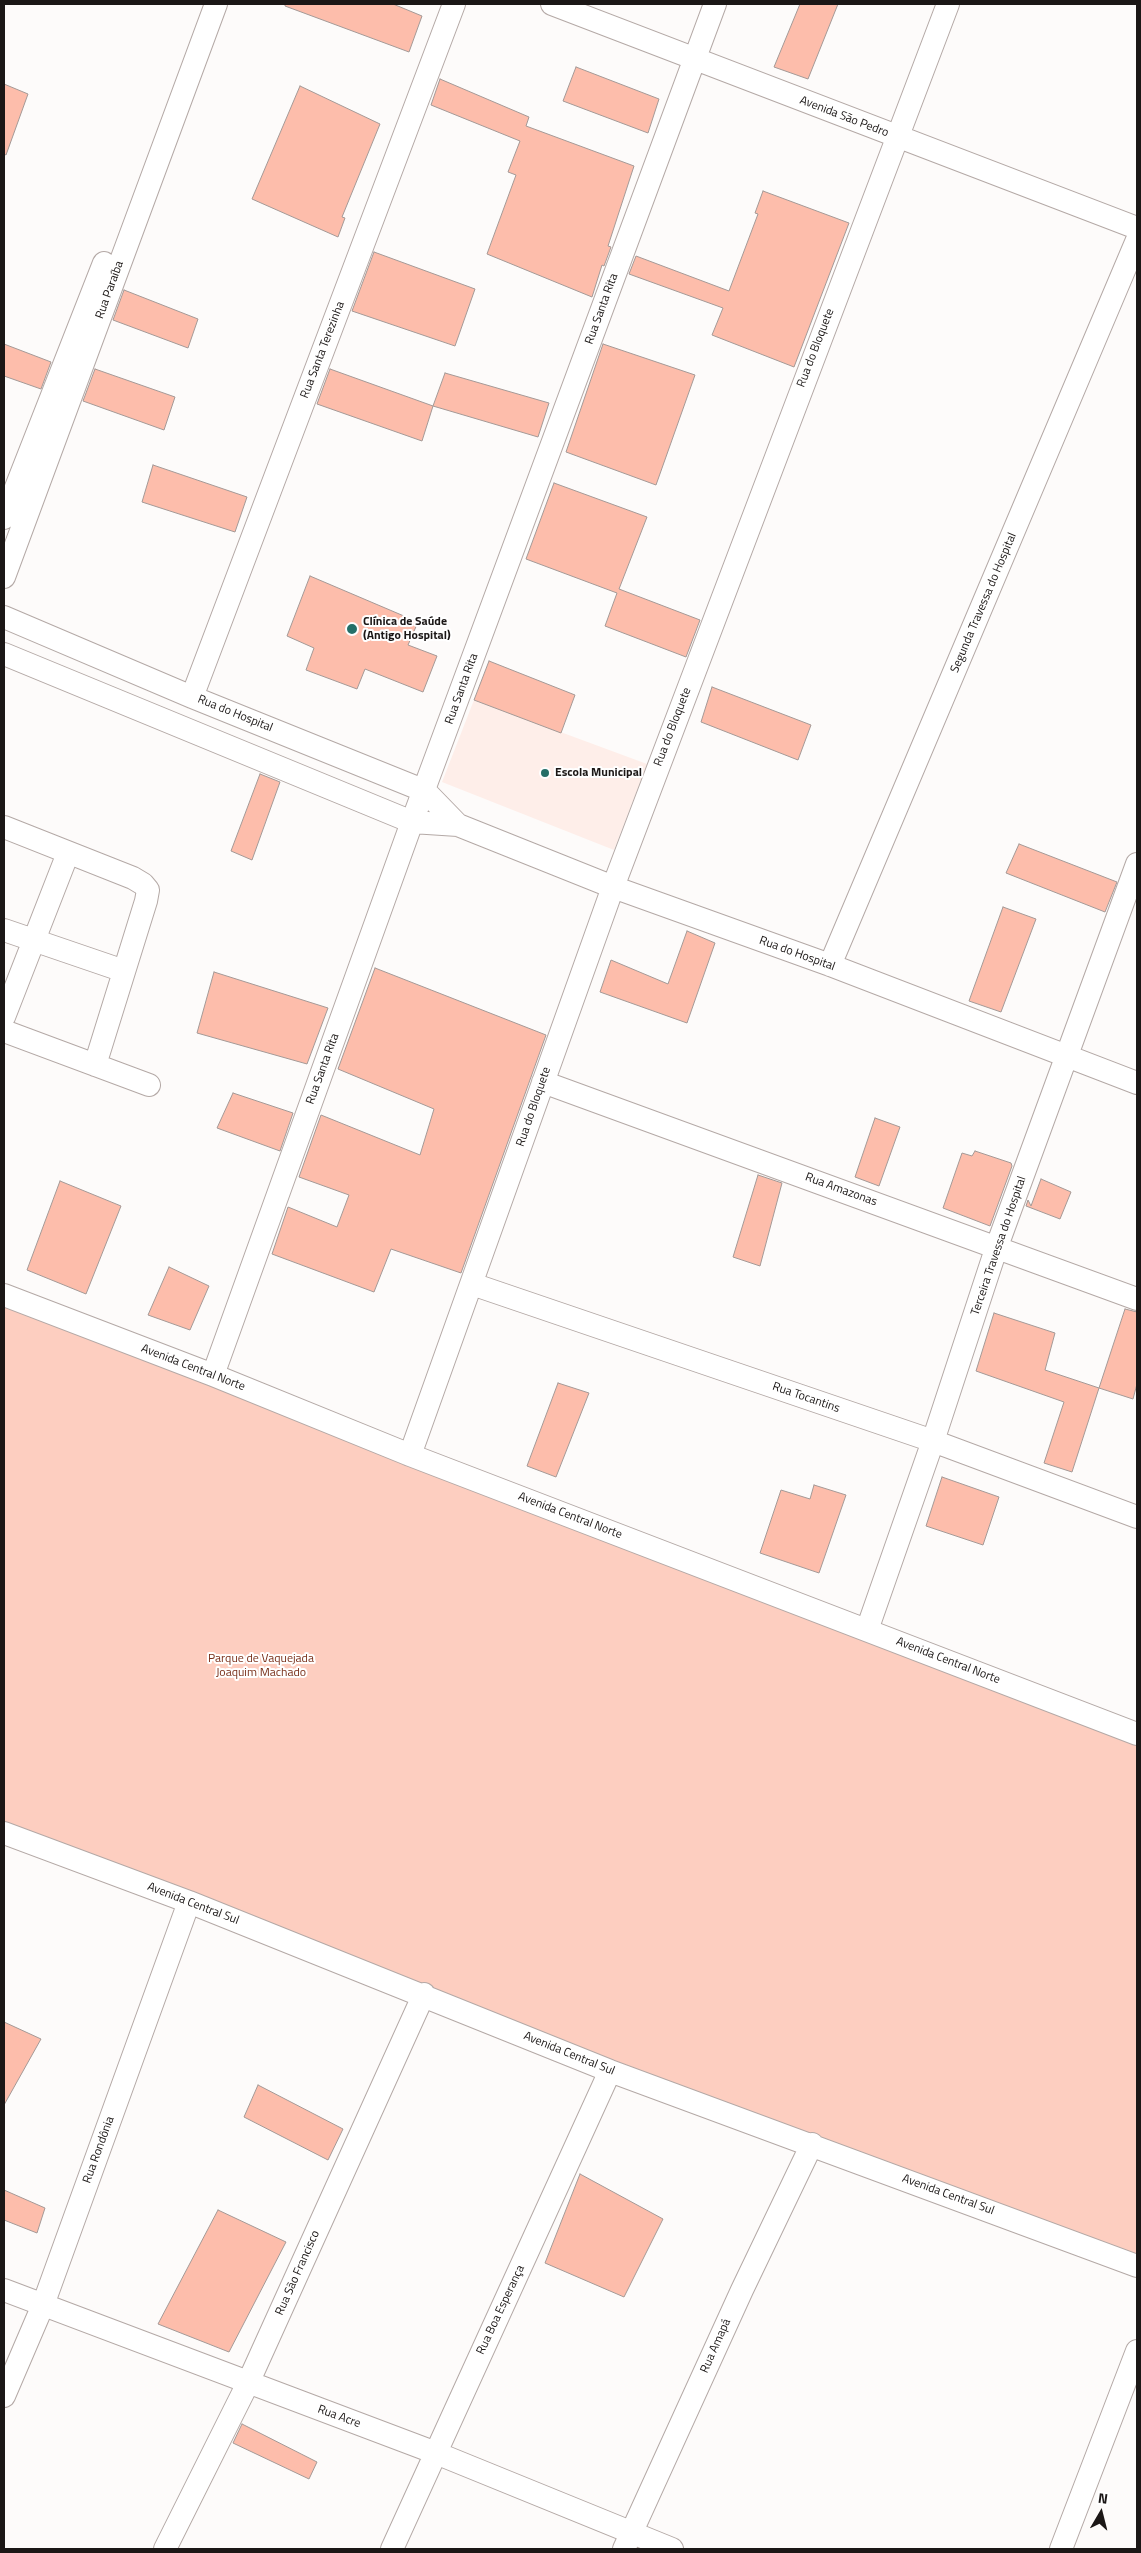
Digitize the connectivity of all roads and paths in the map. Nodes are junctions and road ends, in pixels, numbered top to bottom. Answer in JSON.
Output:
{"nodes":[{"id":1,"x":206,"y":4,"type":"edge"},
{"id":2,"x":216,"y":4,"type":"edge"},
{"id":3,"x":454,"y":4,"type":"edge"},
{"id":4,"x":552,"y":4,"type":"edge"},
{"id":5,"x":715,"y":4,"type":"edge"},
{"id":6,"x":948,"y":4,"type":"edge"},
{"id":7,"x":694,"y":60,"type":"junction"},
{"id":8,"x":896,"y":136,"type":"junction"},
{"id":9,"x":1137,"y":228,"type":"edge"},
{"id":10,"x":1137,"y":240,"type":"edge"},
{"id":11,"x":4,"y":518,"type":"edge"},
{"id":12,"x":4,"y":577,"type":"edge"},
{"id":13,"x":4,"y":617,"type":"edge"},
{"id":14,"x":4,"y":654,"type":"edge"},
{"id":15,"x":192,"y":697,"type":"junction"},
{"id":16,"x":425,"y":791,"type":"junction"},
{"id":17,"x":412,"y":822,"type":"junction"},
{"id":18,"x":458,"y":824,"type":"junction"},
{"id":19,"x":4,"y":827,"type":"edge"},
{"id":20,"x":68,"y":853,"type":"junction"},
{"id":21,"x":1137,"y":864,"type":"edge"},
{"id":22,"x":613,"y":887,"type":"junction"},
{"id":23,"x":4,"y":930,"type":"edge"},
{"id":24,"x":34,"y":940,"type":"junction"},
{"id":25,"x":830,"y":965,"type":"junction"},
{"id":26,"x":124,"y":971,"type":"junction"},
{"id":27,"x":4,"y":1017,"type":"edge"},
{"id":28,"x":4,"y":1031,"type":"edge"},
{"id":29,"x":1068,"y":1058,"type":"junction"},
{"id":30,"x":95,"y":1065,"type":"junction"},
{"id":31,"x":543,"y":1082,"type":"junction"},
{"id":32,"x":1137,"y":1083,"type":"edge"},
{"id":33,"x":149,"y":1085,"type":"dead end"},
{"id":34,"x":997,"y":1246,"type":"junction"},
{"id":35,"x":472,"y":1284,"type":"junction"},
{"id":36,"x":4,"y":1295,"type":"edge"},
{"id":37,"x":1137,"y":1299,"type":"edge"},
{"id":38,"x":213,"y":1375,"type":"junction"},
{"id":39,"x":933,"y":1441,"type":"junction"},
{"id":40,"x":410,"y":1454,"type":"junction"},
{"id":41,"x":1137,"y":1517,"type":"edge"},
{"id":42,"x":867,"y":1630,"type":"junction"},
{"id":43,"x":1137,"y":1734,"type":"edge"},
{"id":44,"x":4,"y":1833,"type":"edge"},
{"id":45,"x":189,"y":1902,"type":"junction"},
{"id":46,"x":424,"y":1994,"type":"junction"},
{"id":47,"x":610,"y":2071,"type":"junction"},
{"id":48,"x":812,"y":2144,"type":"junction"},
{"id":49,"x":1137,"y":2266,"type":"edge"},
{"id":50,"x":4,"y":2290,"type":"edge"},
{"id":51,"x":43,"y":2305,"type":"junction"},
{"id":52,"x":1137,"y":2351,"type":"edge"},
{"id":53,"x":248,"y":2383,"type":"junction"},
{"id":54,"x":4,"y":2396,"type":"edge"},
{"id":55,"x":436,"y":2453,"type":"junction"},
{"id":56,"x":628,"y":2541,"type":"edge"},
{"id":57,"x":165,"y":2549,"type":"edge"},
{"id":58,"x":392,"y":2549,"type":"edge"},
{"id":59,"x":672,"y":2549,"type":"edge"},
{"id":60,"x":1061,"y":2549,"type":"edge"}],
"edges":[{"from":1,"to":11,"type":"street","name":"Rua Paraíba"},
{"from":2,"to":12,"type":"street","name":"Rua Paraíba"},
{"from":3,"to":15,"type":"street","name":"Rua Santa Terezinha"},
{"from":4,"to":7,"type":"street","name":"Avenida São Pedro"},
{"from":5,"to":7,"type":"street","name":"Rua Santa Rita"},
{"from":6,"to":8,"type":"street","name":"Rua do Bloquete"},
{"from":7,"to":8,"type":"street","name":"Avenida São Pedro"},
{"from":7,"to":16,"type":"street","name":"Rua Santa Rita"},
{"from":8,"to":9,"type":"street","name":"Avenida São Pedro"},
{"from":8,"to":22,"type":"street","name":"Rua do Bloquete"},
{"from":10,"to":25,"type":"street","name":"Segunda Travessa do Hospital"},
{"from":13,"to":15,"type":"street","name":"Rua do Hospital"},
{"from":14,"to":17,"type":"street","name":"Rua do Hospital"},
{"from":15,"to":16,"type":"street","name":"Rua do Hospital"},
{"from":16,"to":17,"type":"street","name":"Rua Santa Rita"},
{"from":16,"to":18,"type":"street","name":"Rua do Hospital"},
{"from":17,"to":18,"type":"street","name":"Rua do Hospital"},
{"from":17,"to":38,"type":"street","name":"Rua Santa Rita"},
{"from":18,"to":22,"type":"street","name":"Rua do Hospital"},
{"from":19,"to":20,"type":"street"},
{"from":20,"to":24,"type":"street"},
{"from":20,"to":26,"type":"street"},
{"from":21,"to":29,"type":"street","name":"Terceira Travessa do Hospital"},
{"from":22,"to":25,"type":"street","name":"Rua do Hospital"},
{"from":22,"to":31,"type":"street","name":"Rua do Bloquete"},
{"from":23,"to":24,"type":"street"},
{"from":24,"to":26,"type":"street"},
{"from":24,"to":27,"type":"street"},
{"from":25,"to":29,"type":"street","name":"Rua do Hospital"},
{"from":26,"to":30,"type":"street"},
{"from":28,"to":30,"type":"street"},
{"from":29,"to":32,"type":"street","name":"Rua do Hospital"},
{"from":29,"to":34,"type":"street","name":"Terceira Travessa do Hospital"},
{"from":30,"to":33,"type":"street"},
{"from":31,"to":34,"type":"street","name":"Rua Amazonas"},
{"from":31,"to":35,"type":"street","name":"Rua do Bloquete"},
{"from":34,"to":37,"type":"street","name":"Rua Amazonas"},
{"from":34,"to":39,"type":"street","name":"Terceira Travessa do Hospital"},
{"from":35,"to":39,"type":"street","name":"Rua Tocantins"},
{"from":35,"to":40,"type":"street","name":"Rua do Bloquete"},
{"from":36,"to":38,"type":"street","name":"Avenida Central Norte"},
{"from":38,"to":40,"type":"street","name":"Avenida Central Norte"},
{"from":39,"to":41,"type":"street","name":"Rua Tocantins"},
{"from":39,"to":42,"type":"street","name":"Terceira Travessa do Hospital"},
{"from":40,"to":42,"type":"street","name":"Avenida Central Norte"},
{"from":42,"to":43,"type":"street","name":"Avenida Central Norte"},
{"from":44,"to":45,"type":"street","name":"Avenida Central Sul"},
{"from":45,"to":46,"type":"street","name":"Avenida Central Sul"},
{"from":45,"to":51,"type":"street","name":"Rua Rondônia"},
{"from":46,"to":47,"type":"street","name":"Avenida Central Sul"},
{"from":46,"to":53,"type":"street","name":"Rua São Francisco"},
{"from":47,"to":48,"type":"street","name":"Avenida Central Sul"},
{"from":47,"to":55,"type":"street","name":"Rua Boa Esperança"},
{"from":48,"to":49,"type":"street","name":"Avenida Central Sul"},
{"from":48,"to":56,"type":"street","name":"Rua Amapá"},
{"from":50,"to":51,"type":"street","name":"Rua Acre"},
{"from":51,"to":53,"type":"street","name":"Rua Acre"},
{"from":51,"to":54,"type":"street","name":"Rua Rondônia"},
{"from":52,"to":60,"type":"street"},
{"from":53,"to":55,"type":"street","name":"Rua Acre"},
{"from":53,"to":57,"type":"street","name":"Rua São Francisco"},
{"from":55,"to":56,"type":"street","name":"Rua Acre"},
{"from":55,"to":58,"type":"street","name":"Rua Boa Esperança"},
{"from":56,"to":59,"type":"street","name":"Rua Acre"}]}
